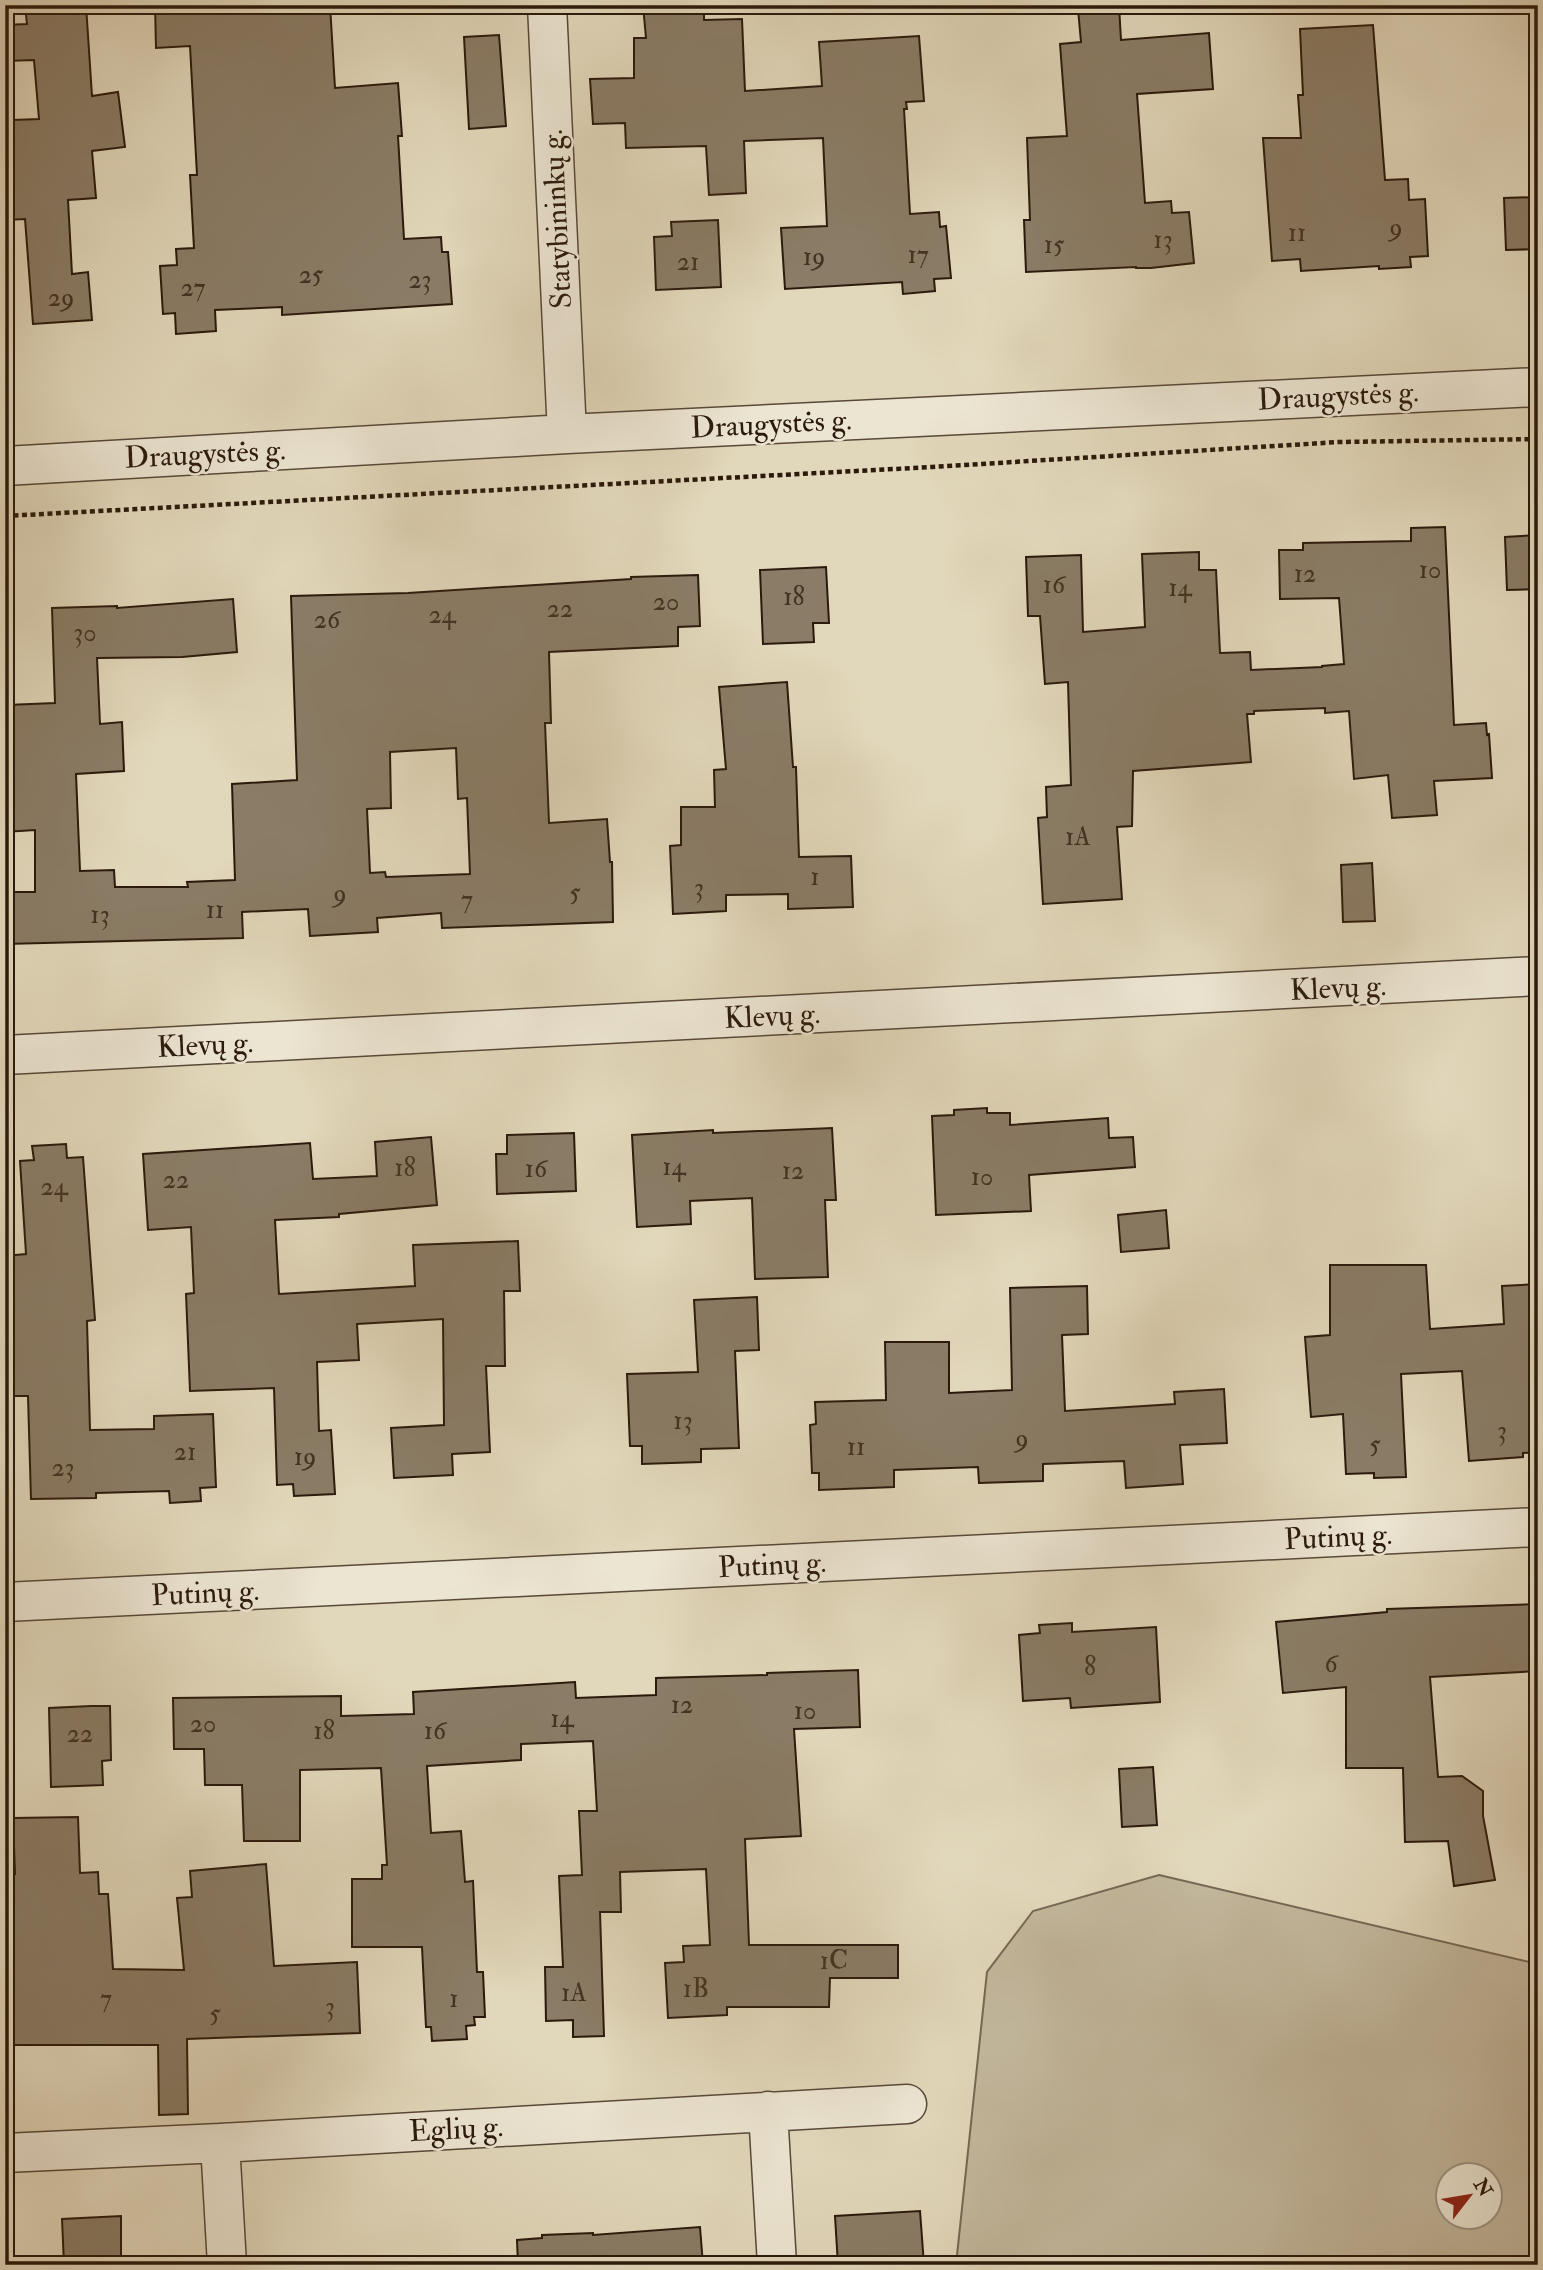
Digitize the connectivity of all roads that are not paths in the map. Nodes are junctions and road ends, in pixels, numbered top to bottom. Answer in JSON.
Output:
{"nodes":[{"id":1,"x":547,"y":5,"type":"edge"},
{"id":2,"x":1538,"y":387,"type":"edge"},
{"id":3,"x":567,"y":433,"type":"junction"},
{"id":4,"x":5,"y":466,"type":"edge"},
{"id":5,"x":1538,"y":976,"type":"edge"},
{"id":6,"x":5,"y":1055,"type":"edge"},
{"id":7,"x":1538,"y":1527,"type":"edge"},
{"id":8,"x":5,"y":1602,"type":"edge"},
{"id":9,"x":907,"y":2104,"type":"dead end"},
{"id":10,"x":768,"y":2111,"type":"junction"},
{"id":11,"x":220,"y":2143,"type":"junction"},
{"id":12,"x":5,"y":2153,"type":"edge"},
{"id":13,"x":227,"y":2265,"type":"edge"},
{"id":14,"x":777,"y":2265,"type":"edge"}],
"edges":[{"from":1,"to":3,"type":"street","name":"Statybininkų g."},
{"from":2,"to":3,"type":"street","name":"Draugystės g."},
{"from":3,"to":4,"type":"street","name":"Draugystės g."},
{"from":5,"to":6,"type":"street","name":"Klevų g."},
{"from":7,"to":8,"type":"street","name":"Putinų g."},
{"from":9,"to":10,"type":"street","name":"Eglių g."},
{"from":10,"to":11,"type":"street","name":"Eglių g."},
{"from":10,"to":14,"type":"street"},
{"from":11,"to":12,"type":"street","name":"Eglių g."},
{"from":11,"to":13,"type":"street"}]}
